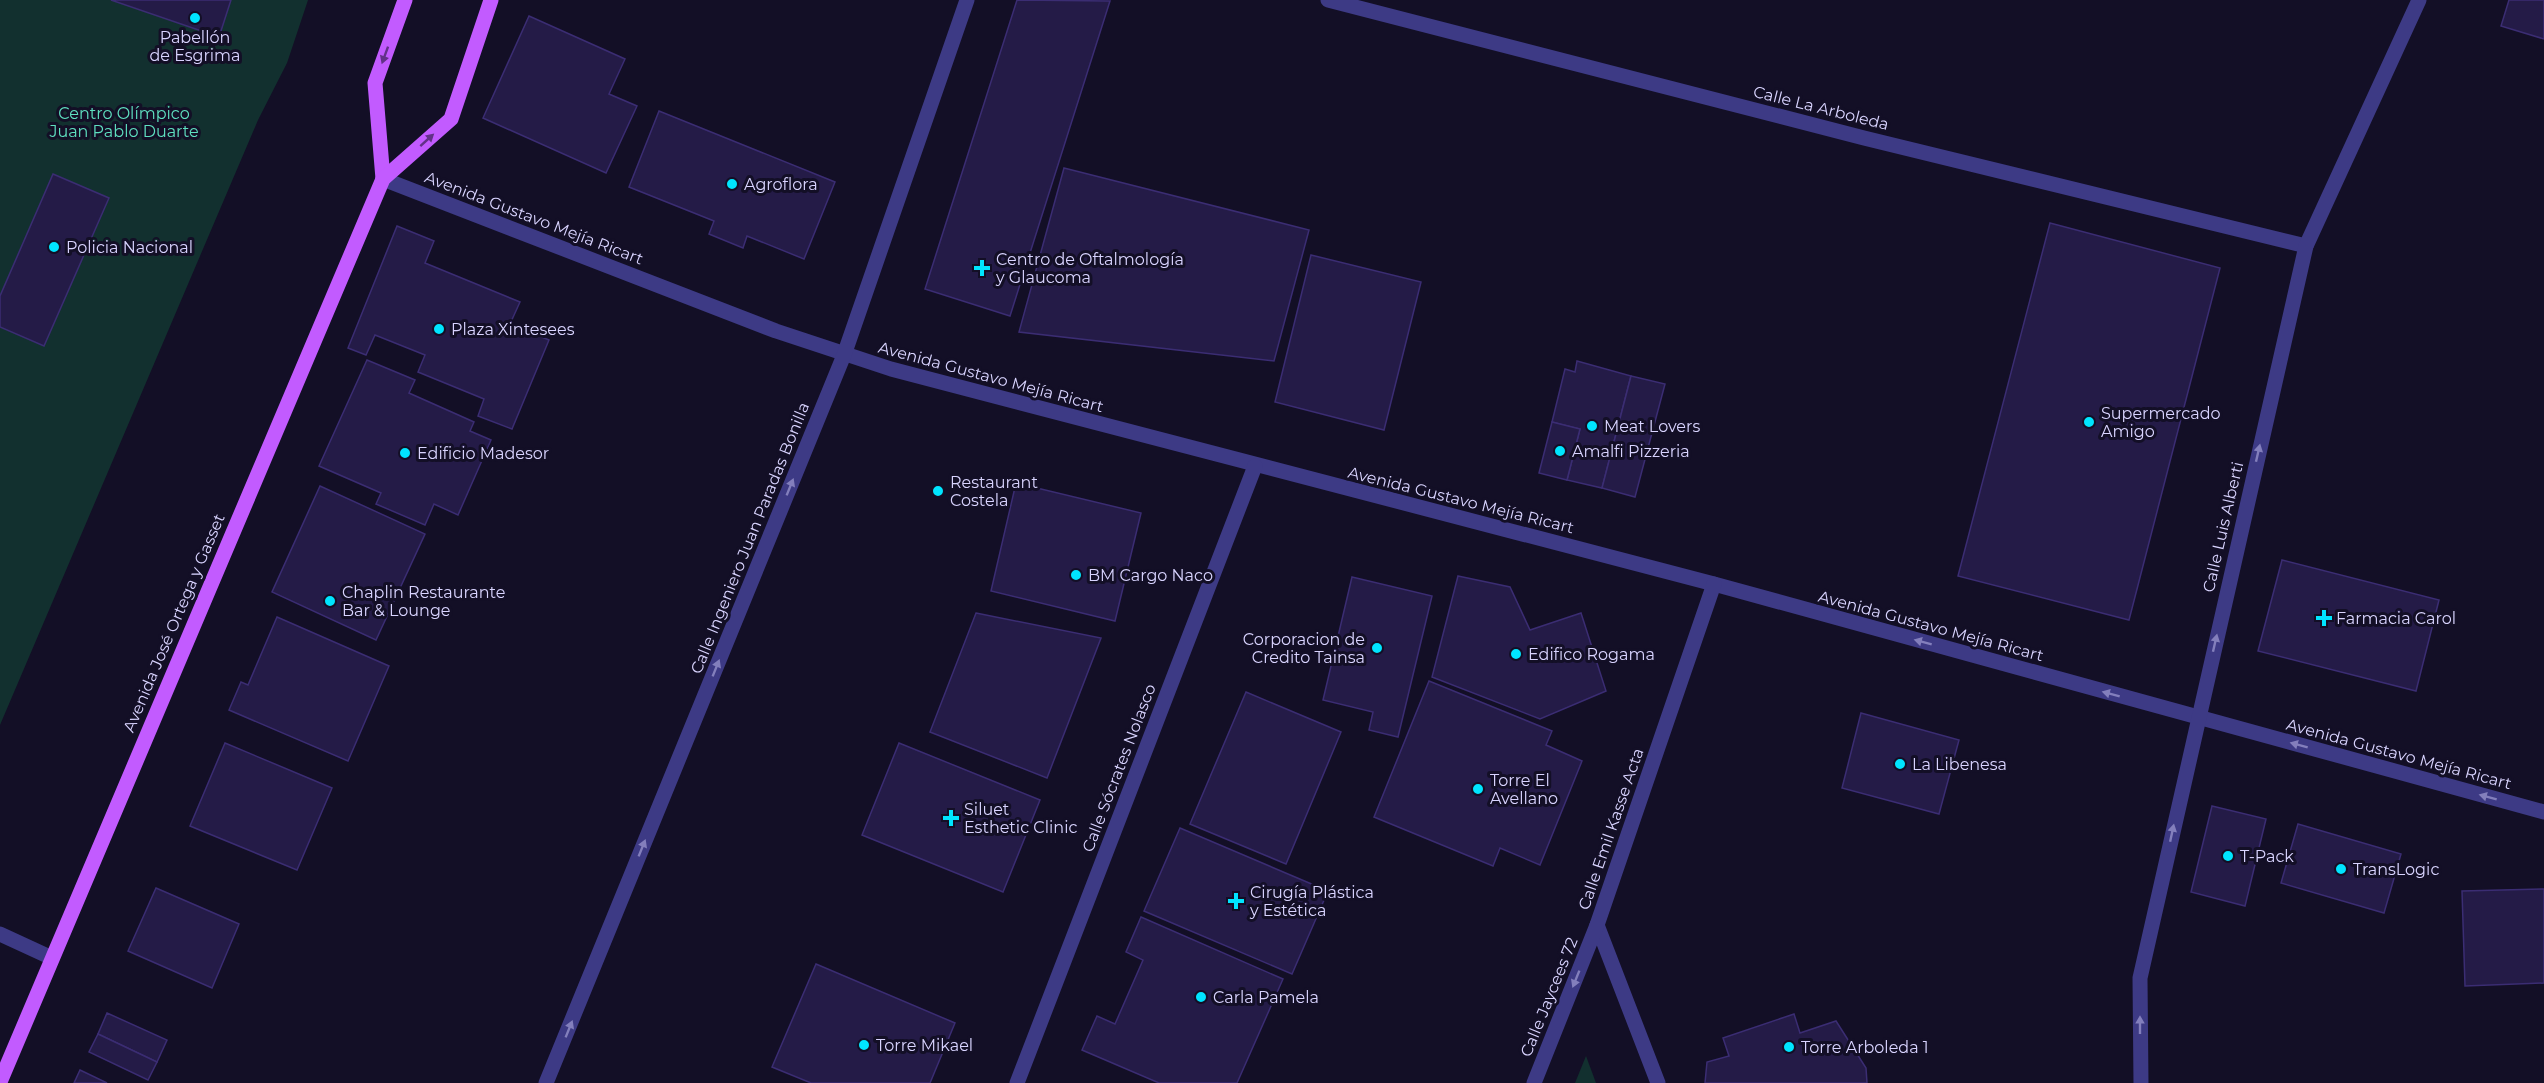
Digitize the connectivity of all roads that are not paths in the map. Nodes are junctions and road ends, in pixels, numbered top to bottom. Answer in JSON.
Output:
{"nodes":[{"id":1,"x":405,"y":0,"type":"edge"},
{"id":2,"x":491,"y":0,"type":"edge"},
{"id":3,"x":967,"y":0,"type":"edge"},
{"id":4,"x":1329,"y":0,"type":"edge"},
{"id":5,"x":2419,"y":0,"type":"edge"},
{"id":6,"x":383,"y":179,"type":"junction"},
{"id":7,"x":2306,"y":246,"type":"junction"},
{"id":8,"x":844,"y":355,"type":"junction"},
{"id":9,"x":1255,"y":466,"type":"junction"},
{"id":10,"x":1714,"y":585,"type":"junction"},
{"id":11,"x":2198,"y":718,"type":"junction"},
{"id":12,"x":2544,"y":812,"type":"edge"},
{"id":13,"x":1598,"y":925,"type":"junction"},
{"id":14,"x":0,"y":934,"type":"edge"},
{"id":15,"x":52,"y":958,"type":"junction"},
{"id":16,"x":0,"y":1082,"type":"edge"},
{"id":17,"x":546,"y":1083,"type":"edge"},
{"id":18,"x":1017,"y":1083,"type":"edge"},
{"id":19,"x":1534,"y":1083,"type":"edge"},
{"id":20,"x":1658,"y":1083,"type":"edge"},
{"id":21,"x":2141,"y":1083,"type":"edge"}],
"edges":[{"from":1,"to":6,"type":"main road","name":"Avenida José Ortega y Gasset","one_way":true},
{"from":6,"to":2,"type":"main road","name":"Avenida José Ortega y Gasset","one_way":true},
{"from":3,"to":8,"type":"street","name":"Calle Ingeniero Juan Paradas Bonilla"},
{"from":4,"to":7,"type":"street","name":"Calle La Arboleda"},
{"from":5,"to":7,"type":"street","name":"Calle Luis Alberti"},
{"from":6,"to":8,"type":"street","name":"Avenida Gustavo Mejía Ricart"},
{"from":6,"to":15,"type":"main road","name":"Avenida José Ortega y Gasset"},
{"from":11,"to":7,"type":"street","name":"Calle Luis Alberti","one_way":true},
{"from":8,"to":9,"type":"street","name":"Avenida Gustavo Mejía Ricart"},
{"from":17,"to":8,"type":"street","name":"Calle Ingeniero Juan Paradas Bonilla","one_way":true},
{"from":9,"to":10,"type":"street","name":"Avenida Gustavo Mejía Ricart"},
{"from":9,"to":18,"type":"street","name":"Calle Sócrates Nolasco"},
{"from":11,"to":10,"type":"street","name":"Avenida Gustavo Mejía Ricart","one_way":true},
{"from":10,"to":13,"type":"street","name":"Calle Emil Kasse Acta"},
{"from":12,"to":11,"type":"street","name":"Avenida Gustavo Mejía Ricart","one_way":true},
{"from":21,"to":11,"type":"street","name":"Calle Luis Alberti","one_way":true},
{"from":13,"to":19,"type":"street","name":"Calle Jaycees 72","one_way":true},
{"from":13,"to":20,"type":"street","name":"Calle Emil Kasse Acta"},
{"from":14,"to":15,"type":"street"},
{"from":15,"to":16,"type":"main road","name":"Avenida José Ortega y Gasset"}]}
